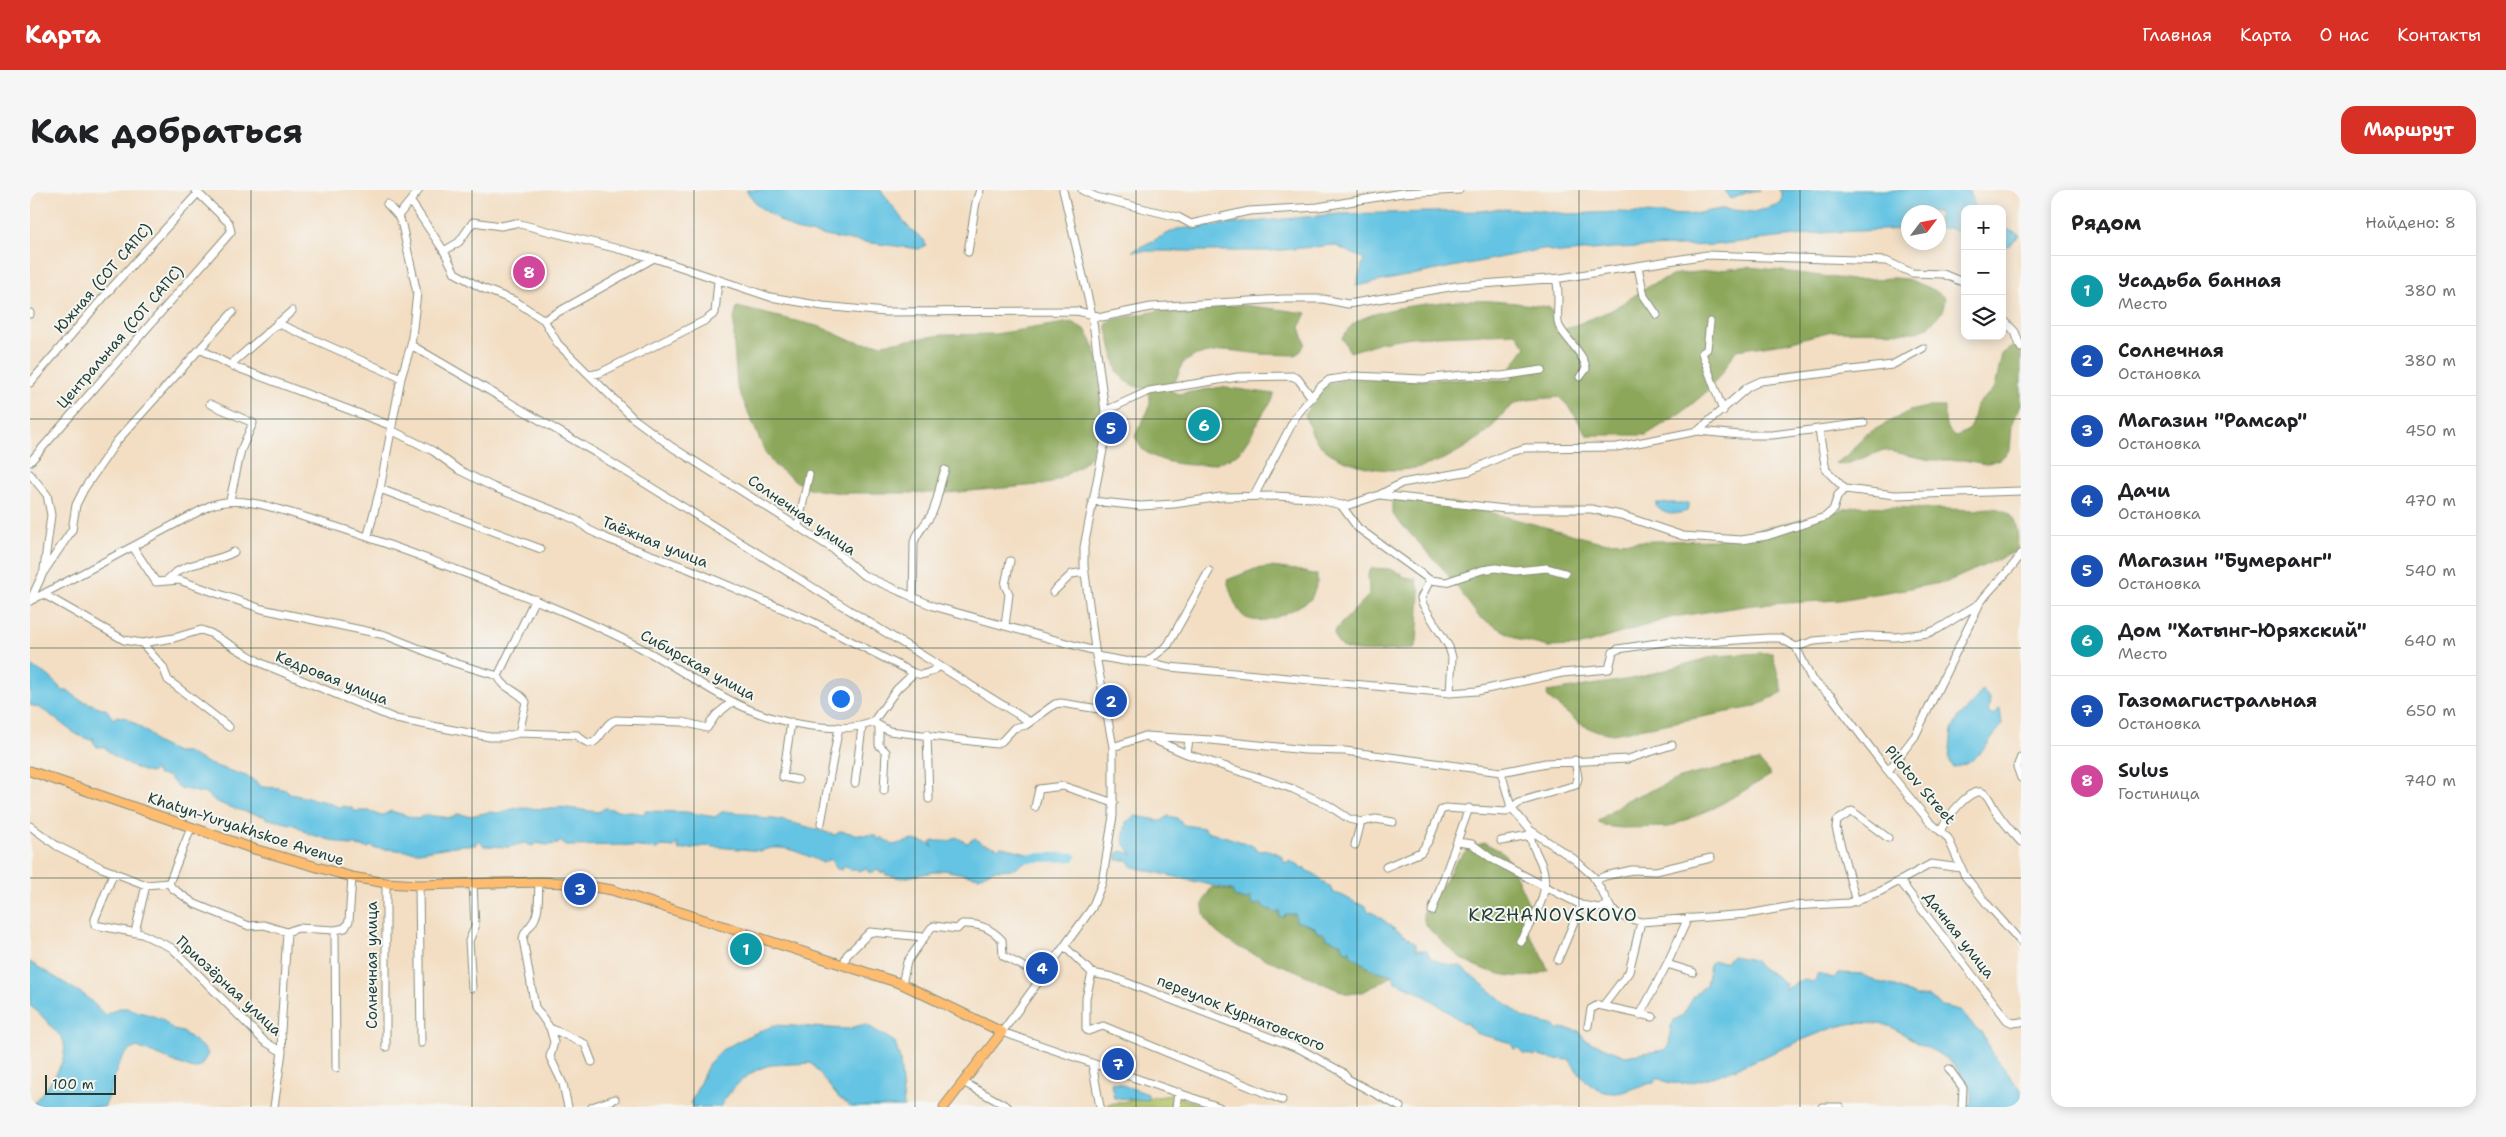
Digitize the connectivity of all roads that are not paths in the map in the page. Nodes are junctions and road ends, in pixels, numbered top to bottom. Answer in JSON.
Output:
{"nodes":[{"id":1,"x":419,"y":190,"type":"edge"},
{"id":2,"x":980,"y":190,"type":"edge"},
{"id":3,"x":1063,"y":190,"type":"edge"},
{"id":4,"x":1082,"y":190,"type":"edge"},
{"id":5,"x":1459,"y":190,"type":"edge"},
{"id":6,"x":197,"y":191,"type":"edge"},
{"id":7,"x":411,"y":202,"type":"junction"},
{"id":8,"x":387,"y":204,"type":"dead end"},
{"id":9,"x":398,"y":216,"type":"junction"},
{"id":10,"x":444,"y":251,"type":"junction"},
{"id":11,"x":968,"y":252,"type":"dead end"},
{"id":12,"x":654,"y":258,"type":"junction"},
{"id":13,"x":1638,"y":267,"type":"junction"},
{"id":14,"x":1556,"y":278,"type":"junction"},
{"id":15,"x":718,"y":281,"type":"junction"},
{"id":16,"x":1961,"y":281,"type":"edge"},
{"id":17,"x":292,"y":311,"type":"dead end"},
{"id":18,"x":233,"y":312,"type":"dead end"},
{"id":19,"x":1092,"y":315,"type":"junction"},
{"id":20,"x":1657,"y":316,"type":"dead end"},
{"id":21,"x":544,"y":320,"type":"junction"},
{"id":22,"x":1710,"y":322,"type":"dead end"},
{"id":23,"x":2006,"y":322,"type":"edge"},
{"id":24,"x":277,"y":323,"type":"junction"},
{"id":25,"x":411,"y":346,"type":"junction"},
{"id":26,"x":1923,"y":348,"type":"dead end"},
{"id":27,"x":2021,"y":348,"type":"edge"},
{"id":28,"x":200,"y":349,"type":"junction"},
{"id":29,"x":230,"y":365,"type":"junction"},
{"id":30,"x":1542,"y":370,"type":"dead end"},
{"id":31,"x":600,"y":373,"type":"junction"},
{"id":32,"x":590,"y":376,"type":"junction"},
{"id":33,"x":1580,"y":377,"type":"dead end"},
{"id":34,"x":401,"y":378,"type":"junction"},
{"id":35,"x":30,"y":383,"type":"edge"},
{"id":36,"x":606,"y":392,"type":"junction"},
{"id":37,"x":1312,"y":398,"type":"junction"},
{"id":38,"x":210,"y":404,"type":"dead end"},
{"id":39,"x":1723,"y":410,"type":"junction"},
{"id":40,"x":1105,"y":411,"type":"junction"},
{"id":41,"x":1864,"y":423,"type":"dead end"},
{"id":42,"x":391,"y":428,"type":"junction"},
{"id":43,"x":1819,"y":430,"type":"junction"},
{"id":44,"x":1698,"y":431,"type":"junction"},
{"id":45,"x":30,"y":462,"type":"edge"},
{"id":46,"x":945,"y":470,"type":"dead end"},
{"id":47,"x":30,"y":474,"type":"edge"},
{"id":48,"x":809,"y":474,"type":"dead end"},
{"id":49,"x":380,"y":489,"type":"junction"},
{"id":50,"x":1845,"y":489,"type":"junction"},
{"id":51,"x":2021,"y":491,"type":"edge"},
{"id":52,"x":1379,"y":495,"type":"junction"},
{"id":53,"x":1254,"y":496,"type":"junction"},
{"id":54,"x":230,"y":500,"type":"junction"},
{"id":55,"x":1092,"y":501,"type":"junction"},
{"id":56,"x":1340,"y":505,"type":"junction"},
{"id":57,"x":798,"y":526,"type":"junction"},
{"id":58,"x":368,"y":535,"type":"junction"},
{"id":59,"x":133,"y":547,"type":"junction"},
{"id":60,"x":541,"y":549,"type":"dead end"},
{"id":61,"x":234,"y":552,"type":"dead end"},
{"id":62,"x":2021,"y":554,"type":"edge"},
{"id":63,"x":1010,"y":561,"type":"dead end"},
{"id":64,"x":1210,"y":571,"type":"dead end"},
{"id":65,"x":1084,"y":572,"type":"junction"},
{"id":66,"x":1566,"y":573,"type":"dead end"},
{"id":67,"x":43,"y":574,"type":"junction"},
{"id":68,"x":168,"y":579,"type":"junction"},
{"id":69,"x":1430,"y":580,"type":"junction"},
{"id":70,"x":1053,"y":592,"type":"dead end"},
{"id":71,"x":45,"y":595,"type":"junction"},
{"id":72,"x":912,"y":598,"type":"junction"},
{"id":73,"x":535,"y":599,"type":"junction"},
{"id":74,"x":30,"y":601,"type":"edge"},
{"id":75,"x":1980,"y":603,"type":"junction"},
{"id":76,"x":1005,"y":626,"type":"junction"},
{"id":77,"x":142,"y":643,"type":"junction"},
{"id":78,"x":1796,"y":647,"type":"junction"},
{"id":79,"x":1095,"y":653,"type":"junction"},
{"id":80,"x":1147,"y":662,"type":"junction"},
{"id":81,"x":940,"y":668,"type":"junction"},
{"id":82,"x":914,"y":674,"type":"junction"},
{"id":83,"x":498,"y":676,"type":"junction"},
{"id":84,"x":1450,"y":693,"type":"junction"},
{"id":85,"x":732,"y":702,"type":"junction"},
{"id":86,"x":1105,"y":710,"type":"junction"},
{"id":87,"x":792,"y":722,"type":"junction"},
{"id":88,"x":1030,"y":722,"type":"junction"},
{"id":89,"x":876,"y":724,"type":"junction"},
{"id":90,"x":229,"y":727,"type":"dead end"},
{"id":91,"x":839,"y":727,"type":"junction"},
{"id":92,"x":862,"y":727,"type":"junction"},
{"id":93,"x":519,"y":733,"type":"junction"},
{"id":94,"x":927,"y":734,"type":"junction"},
{"id":95,"x":1145,"y":736,"type":"junction"},
{"id":96,"x":1189,"y":739,"type":"junction"},
{"id":97,"x":1672,"y":745,"type":"dead end"},
{"id":98,"x":1114,"y":747,"type":"junction"},
{"id":99,"x":1187,"y":754,"type":"junction"},
{"id":100,"x":2021,"y":757,"type":"edge"},
{"id":101,"x":1575,"y":760,"type":"junction"},
{"id":102,"x":30,"y":771,"type":"edge"},
{"id":103,"x":1888,"y":771,"type":"junction"},
{"id":104,"x":1500,"y":772,"type":"junction"},
{"id":105,"x":2021,"y":778,"type":"edge"},
{"id":106,"x":798,"y":780,"type":"dead end"},
{"id":107,"x":855,"y":783,"type":"dead end"},
{"id":108,"x":884,"y":791,"type":"dead end"},
{"id":109,"x":929,"y":799,"type":"dead end"},
{"id":110,"x":1114,"y":803,"type":"junction"},
{"id":111,"x":1511,"y":807,"type":"junction"},
{"id":112,"x":1035,"y":808,"type":"dead end"},
{"id":113,"x":1469,"y":808,"type":"junction"},
{"id":114,"x":1361,"y":822,"type":"junction"},
{"id":115,"x":1394,"y":822,"type":"dead end"},
{"id":116,"x":821,"y":823,"type":"dead end"},
{"id":117,"x":30,"y":826,"type":"edge"},
{"id":118,"x":191,"y":828,"type":"junction"},
{"id":119,"x":1940,"y":831,"type":"junction"},
{"id":120,"x":1530,"y":833,"type":"junction"},
{"id":121,"x":1888,"y":838,"type":"dead end"},
{"id":122,"x":1501,"y":841,"type":"dead end"},
{"id":123,"x":1457,"y":842,"type":"junction"},
{"id":124,"x":2021,"y":842,"type":"edge"},
{"id":125,"x":1355,"y":844,"type":"dead end"},
{"id":126,"x":1711,"y":858,"type":"dead end"},
{"id":127,"x":1386,"y":867,"type":"dead end"},
{"id":128,"x":1961,"y":868,"type":"junction"},
{"id":129,"x":114,"y":872,"type":"junction"},
{"id":130,"x":352,"y":877,"type":"junction"},
{"id":131,"x":1596,"y":880,"type":"junction"},
{"id":132,"x":1900,"y":881,"type":"junction"},
{"id":133,"x":539,"y":882,"type":"junction"},
{"id":134,"x":169,"y":883,"type":"junction"},
{"id":135,"x":386,"y":883,"type":"junction"},
{"id":136,"x":473,"y":884,"type":"junction"},
{"id":137,"x":146,"y":885,"type":"junction"},
{"id":138,"x":419,"y":885,"type":"junction"},
{"id":139,"x":1545,"y":887,"type":"junction"},
{"id":140,"x":1856,"y":902,"type":"junction"},
{"id":141,"x":1581,"y":905,"type":"junction"},
{"id":142,"x":1608,"y":906,"type":"junction"},
{"id":143,"x":1432,"y":911,"type":"dead end"},
{"id":144,"x":1688,"y":918,"type":"junction"},
{"id":145,"x":1641,"y":922,"type":"junction"},
{"id":146,"x":336,"y":930,"type":"junction"},
{"id":147,"x":135,"y":932,"type":"junction"},
{"id":148,"x":287,"y":932,"type":"junction"},
{"id":149,"x":924,"y":937,"type":"junction"},
{"id":150,"x":1520,"y":941,"type":"dead end"},
{"id":151,"x":2021,"y":942,"type":"edge"},
{"id":152,"x":1065,"y":947,"type":"junction"},
{"id":153,"x":1558,"y":960,"type":"dead end"},
{"id":154,"x":1667,"y":964,"type":"junction"},
{"id":155,"x":843,"y":965,"type":"junction"},
{"id":156,"x":1693,"y":972,"type":"dead end"},
{"id":157,"x":1092,"y":973,"type":"junction"},
{"id":158,"x":1042,"y":976,"type":"junction"},
{"id":159,"x":902,"y":984,"type":"junction"},
{"id":160,"x":472,"y":988,"type":"dead end"},
{"id":161,"x":1603,"y":1006,"type":"junction"},
{"id":162,"x":1640,"y":1015,"type":"junction"},
{"id":163,"x":1653,"y":1017,"type":"dead end"},
{"id":164,"x":2020,"y":1022,"type":"edge"},
{"id":165,"x":1588,"y":1026,"type":"dead end"},
{"id":166,"x":550,"y":1028,"type":"junction"},
{"id":167,"x":1002,"y":1032,"type":"junction"},
{"id":168,"x":421,"y":1043,"type":"dead end"},
{"id":169,"x":386,"y":1047,"type":"dead end"},
{"id":170,"x":282,"y":1052,"type":"junction"},
{"id":171,"x":592,"y":1062,"type":"dead end"},
{"id":172,"x":1092,"y":1063,"type":"junction"},
{"id":173,"x":336,"y":1068,"type":"dead end"},
{"id":174,"x":1949,"y":1069,"type":"dead end"},
{"id":175,"x":963,"y":1082,"type":"junction"},
{"id":176,"x":1178,"y":1092,"type":"junction"},
{"id":177,"x":615,"y":1099,"type":"dead end"},
{"id":178,"x":1282,"y":1100,"type":"dead end"},
{"id":179,"x":947,"y":1106,"type":"edge"},
{"id":180,"x":274,"y":1107,"type":"edge"},
{"id":181,"x":568,"y":1107,"type":"edge"},
{"id":182,"x":592,"y":1107,"type":"edge"},
{"id":183,"x":1008,"y":1107,"type":"edge"},
{"id":184,"x":1100,"y":1107,"type":"edge"},
{"id":185,"x":1176,"y":1107,"type":"edge"},
{"id":186,"x":1219,"y":1107,"type":"edge"},
{"id":187,"x":1400,"y":1107,"type":"edge"},
{"id":188,"x":1822,"y":1107,"type":"edge"},
{"id":189,"x":1840,"y":1107,"type":"edge"},
{"id":190,"x":1962,"y":1107,"type":"edge"}],
"edges":[{"from":1,"to":7,"type":"street"},
{"from":2,"to":11,"type":"street"},
{"from":3,"to":19,"type":"street"},
{"from":4,"to":5,"type":"street"},
{"from":6,"to":35,"type":"street","name":"Южная (СОТ САПС)"},
{"from":6,"to":45,"type":"street","name":"Центральная (СОТ САПС)"},
{"from":7,"to":9,"type":"street"},
{"from":7,"to":10,"type":"street"},
{"from":8,"to":9,"type":"street"},
{"from":9,"to":25,"type":"street"},
{"from":10,"to":12,"type":"street"},
{"from":10,"to":21,"type":"street"},
{"from":12,"to":15,"type":"street"},
{"from":12,"to":21,"type":"street"},
{"from":13,"to":14,"type":"street"},
{"from":13,"to":16,"type":"street"},
{"from":13,"to":20,"type":"street"},
{"from":14,"to":19,"type":"street"},
{"from":14,"to":33,"type":"street"},
{"from":15,"to":19,"type":"street"},
{"from":15,"to":31,"type":"street"},
{"from":17,"to":24,"type":"street"},
{"from":18,"to":28,"type":"street"},
{"from":19,"to":40,"type":"street"},
{"from":21,"to":32,"type":"street","name":"Солнечная улица"},
{"from":22,"to":39,"type":"street"},
{"from":23,"to":27,"type":"street"},
{"from":24,"to":29,"type":"street"},
{"from":24,"to":34,"type":"street"},
{"from":25,"to":34,"type":"street"},
{"from":25,"to":81,"type":"street"},
{"from":26,"to":39,"type":"street"},
{"from":28,"to":29,"type":"street","name":"Таёжная улица"},
{"from":28,"to":67,"type":"street"},
{"from":29,"to":42,"type":"street","name":"Таёжная улица"},
{"from":30,"to":37,"type":"street"},
{"from":31,"to":32,"type":"street"},
{"from":31,"to":36,"type":"street"},
{"from":32,"to":36,"type":"street","name":"Солнечная улица"},
{"from":34,"to":42,"type":"street"},
{"from":36,"to":57,"type":"street","name":"Солнечная улица"},
{"from":37,"to":40,"type":"street"},
{"from":37,"to":53,"type":"street"},
{"from":38,"to":54,"type":"street"},
{"from":39,"to":44,"type":"street"},
{"from":40,"to":55,"type":"street"},
{"from":41,"to":43,"type":"street"},
{"from":42,"to":49,"type":"street"},
{"from":42,"to":82,"type":"street","name":"Таёжная улица"},
{"from":43,"to":44,"type":"street"},
{"from":43,"to":50,"type":"street"},
{"from":44,"to":52,"type":"street"},
{"from":46,"to":72,"type":"street"},
{"from":47,"to":67,"type":"street"},
{"from":48,"to":57,"type":"street"},
{"from":49,"to":58,"type":"street"},
{"from":49,"to":60,"type":"street"},
{"from":50,"to":51,"type":"street"},
{"from":50,"to":52,"type":"street"},
{"from":52,"to":56,"type":"street"},
{"from":53,"to":55,"type":"street"},
{"from":53,"to":56,"type":"street"},
{"from":54,"to":58,"type":"street","name":"Сибирская улица"},
{"from":54,"to":59,"type":"street"},
{"from":55,"to":65,"type":"street"},
{"from":56,"to":69,"type":"street"},
{"from":57,"to":72,"type":"street","name":"Солнечная улица"},
{"from":58,"to":73,"type":"street","name":"Сибирская улица"},
{"from":59,"to":68,"type":"street"},
{"from":59,"to":71,"type":"street"},
{"from":61,"to":68,"type":"street"},
{"from":62,"to":75,"type":"street"},
{"from":63,"to":76,"type":"street"},
{"from":64,"to":80,"type":"street"},
{"from":65,"to":70,"type":"street"},
{"from":65,"to":79,"type":"street"},
{"from":66,"to":69,"type":"street"},
{"from":67,"to":74,"type":"street"},
{"from":68,"to":83,"type":"street"},
{"from":69,"to":84,"type":"street"},
{"from":71,"to":74,"type":"street"},
{"from":71,"to":77,"type":"street"},
{"from":72,"to":76,"type":"street","name":"Солнечная улица"},
{"from":73,"to":83,"type":"street"},
{"from":73,"to":85,"type":"street","name":"Сибирская улица"},
{"from":75,"to":78,"type":"street"},
{"from":75,"to":103,"type":"street"},
{"from":76,"to":79,"type":"street","name":"Солнечная улица"},
{"from":77,"to":90,"type":"street"},
{"from":77,"to":93,"type":"street","name":"Кедровая улица"},
{"from":78,"to":84,"type":"street","name":"Солнечная улица"},
{"from":78,"to":103,"type":"street","name":"Pilotov Street"},
{"from":79,"to":80,"type":"street","name":"Солнечная улица"},
{"from":79,"to":86,"type":"street"},
{"from":80,"to":84,"type":"street","name":"Солнечная улица"},
{"from":81,"to":82,"type":"street"},
{"from":81,"to":88,"type":"street"},
{"from":82,"to":89,"type":"street"},
{"from":83,"to":93,"type":"street"},
{"from":85,"to":87,"type":"street","name":"Сибирская улица"},
{"from":85,"to":93,"type":"street","name":"Кедровая улица"},
{"from":86,"to":88,"type":"street"},
{"from":86,"to":98,"type":"street"},
{"from":87,"to":91,"type":"street","name":"Сибирская улица"},
{"from":87,"to":106,"type":"street"},
{"from":88,"to":94,"type":"street"},
{"from":89,"to":92,"type":"street","name":"Сибирская улица"},
{"from":89,"to":94,"type":"street"},
{"from":89,"to":108,"type":"street"},
{"from":91,"to":92,"type":"street","name":"Сибирская улица"},
{"from":91,"to":116,"type":"street"},
{"from":92,"to":107,"type":"street"},
{"from":94,"to":109,"type":"street"},
{"from":95,"to":96,"type":"street"},
{"from":95,"to":98,"type":"street"},
{"from":95,"to":99,"type":"street"},
{"from":96,"to":99,"type":"street"},
{"from":96,"to":104,"type":"street"},
{"from":97,"to":101,"type":"street"},
{"from":98,"to":110,"type":"street"},
{"from":99,"to":114,"type":"street"},
{"from":100,"to":105,"type":"street"},
{"from":101,"to":104,"type":"street"},
{"from":101,"to":111,"type":"street"},
{"from":102,"to":118,"type":"main road","name":"Khatyn-Yuryakhskoe Avenue"},
{"from":103,"to":119,"type":"street","name":"Pilotov Street"},
{"from":104,"to":111,"type":"street"},
{"from":110,"to":112,"type":"street"},
{"from":110,"to":152,"type":"street"},
{"from":111,"to":113,"type":"street"},
{"from":111,"to":120,"type":"street"},
{"from":113,"to":123,"type":"street"},
{"from":113,"to":127,"type":"street"},
{"from":114,"to":115,"type":"street"},
{"from":114,"to":125,"type":"street"},
{"from":117,"to":129,"type":"street"},
{"from":118,"to":130,"type":"main road","name":"Khatyn-Yuryakhskoe Avenue"},
{"from":118,"to":134,"type":"street"},
{"from":119,"to":124,"type":"street"},
{"from":119,"to":128,"type":"street","name":"Pilotov Street"},
{"from":120,"to":122,"type":"street"},
{"from":120,"to":131,"type":"street"},
{"from":120,"to":139,"type":"street"},
{"from":121,"to":140,"type":"street"},
{"from":123,"to":139,"type":"street"},
{"from":123,"to":143,"type":"street"},
{"from":126,"to":131,"type":"street"},
{"from":128,"to":132,"type":"street"},
{"from":128,"to":151,"type":"street","name":"Pilotov Street"},
{"from":129,"to":137,"type":"street"},
{"from":129,"to":147,"type":"street","name":"Приозёрная улица"},
{"from":130,"to":135,"type":"main road","name":"Khatyn-Yuryakhskoe Avenue"},
{"from":130,"to":146,"type":"street"},
{"from":131,"to":142,"type":"street"},
{"from":132,"to":140,"type":"street"},
{"from":132,"to":164,"type":"street","name":"Дачная улица"},
{"from":133,"to":136,"type":"main road","name":"Khatyn-Yuryakhskoe Avenue"},
{"from":133,"to":155,"type":"main road","name":"Khatyn-Yuryakhskoe Avenue"},
{"from":133,"to":166,"type":"street"},
{"from":134,"to":137,"type":"street"},
{"from":134,"to":148,"type":"street"},
{"from":135,"to":138,"type":"main road","name":"Khatyn-Yuryakhskoe Avenue"},
{"from":135,"to":169,"type":"street","name":"Солнечная улица"},
{"from":136,"to":138,"type":"main road","name":"Khatyn-Yuryakhskoe Avenue"},
{"from":136,"to":160,"type":"street"},
{"from":137,"to":147,"type":"street"},
{"from":138,"to":168,"type":"street"},
{"from":139,"to":141,"type":"street"},
{"from":139,"to":150,"type":"street"},
{"from":140,"to":144,"type":"street"},
{"from":141,"to":142,"type":"street"},
{"from":141,"to":153,"type":"street"},
{"from":142,"to":145,"type":"street"},
{"from":144,"to":145,"type":"street"},
{"from":144,"to":154,"type":"street"},
{"from":145,"to":161,"type":"street"},
{"from":146,"to":148,"type":"street"},
{"from":146,"to":173,"type":"street"},
{"from":147,"to":170,"type":"street","name":"Приозёрная улица"},
{"from":148,"to":170,"type":"street"},
{"from":149,"to":155,"type":"street"},
{"from":149,"to":158,"type":"street"},
{"from":149,"to":159,"type":"street"},
{"from":152,"to":157,"type":"street"},
{"from":152,"to":158,"type":"street"},
{"from":154,"to":156,"type":"street"},
{"from":154,"to":162,"type":"street"},
{"from":155,"to":159,"type":"main road","name":"Khatyn-Yuryakhskoe Avenue"},
{"from":157,"to":178,"type":"street"},
{"from":157,"to":187,"type":"street","name":"переулок Курнатовского"},
{"from":158,"to":167,"type":"street"},
{"from":159,"to":167,"type":"main road","name":"Khatyn-Yuryakhskoe Avenue"},
{"from":161,"to":162,"type":"street"},
{"from":161,"to":165,"type":"street"},
{"from":162,"to":163,"type":"street"},
{"from":166,"to":171,"type":"street"},
{"from":166,"to":181,"type":"street"},
{"from":167,"to":172,"type":"street"},
{"from":167,"to":175,"type":"main road"},
{"from":170,"to":180,"type":"street"},
{"from":172,"to":176,"type":"street"},
{"from":172,"to":184,"type":"street"},
{"from":174,"to":190,"type":"street"},
{"from":175,"to":179,"type":"main road"},
{"from":175,"to":183,"type":"street"},
{"from":176,"to":185,"type":"street"},
{"from":176,"to":186,"type":"street"},
{"from":177,"to":182,"type":"street"},
{"from":188,"to":189,"type":"street"}]}
